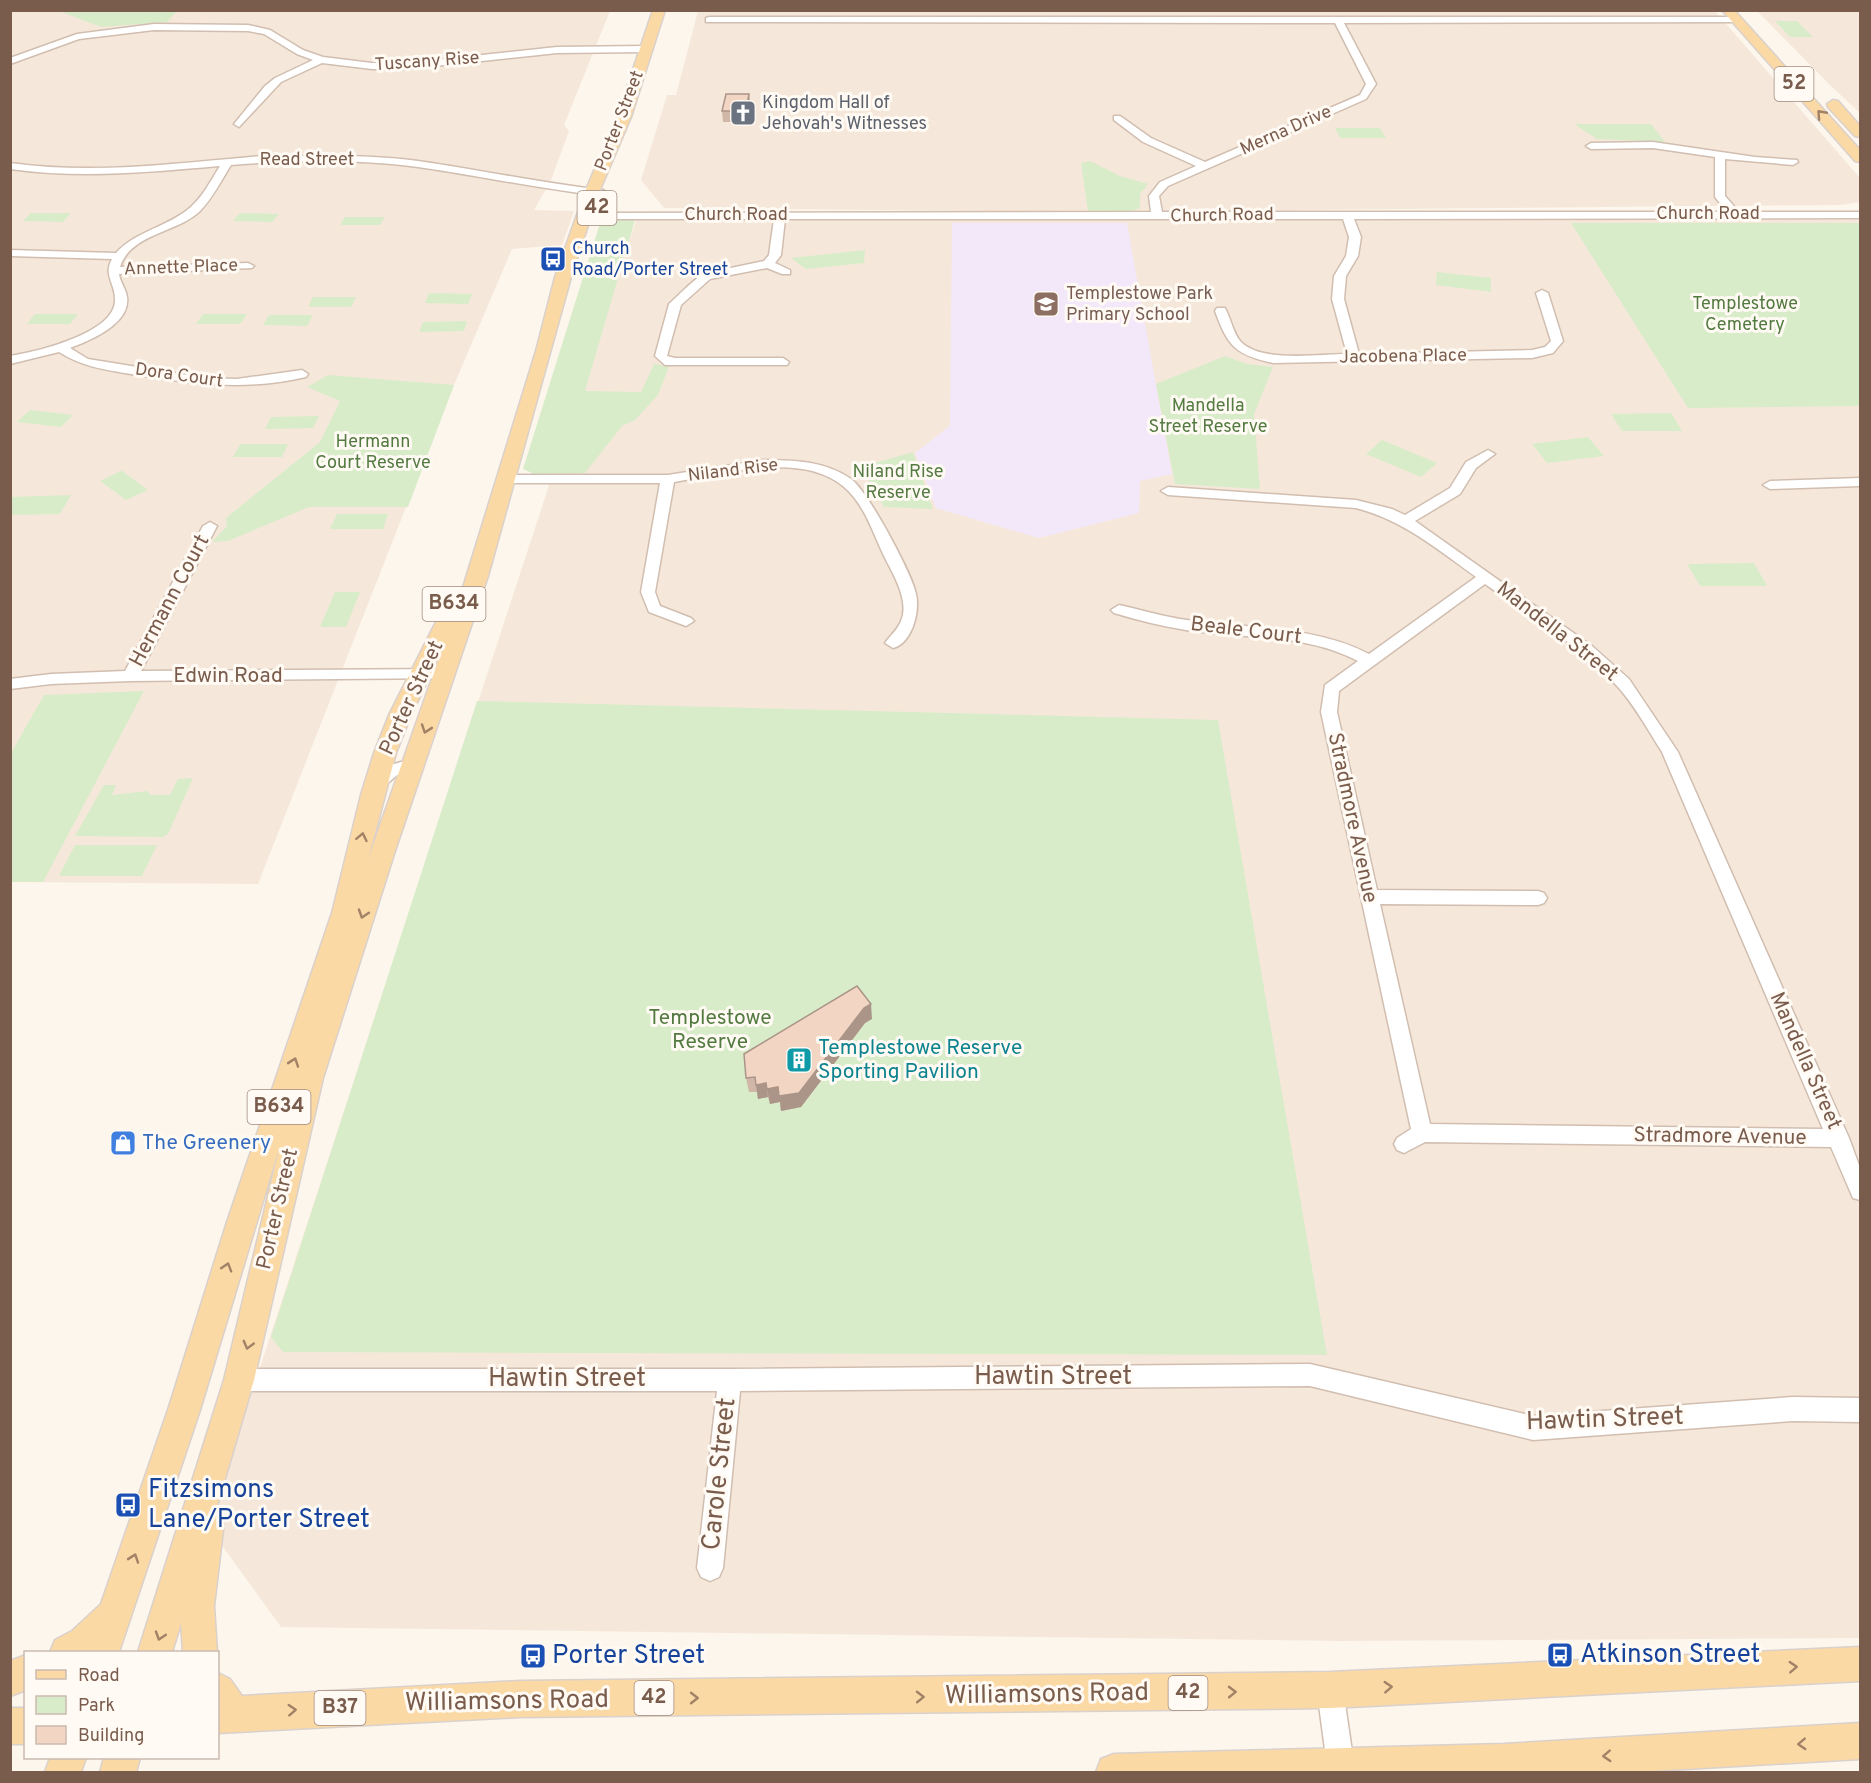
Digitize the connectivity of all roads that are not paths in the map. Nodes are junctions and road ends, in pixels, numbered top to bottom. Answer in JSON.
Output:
{"nodes":[{"id":1,"x":658,"y":10,"type":"edge"},
{"id":2,"x":1480,"y":10,"type":"edge"},
{"id":3,"x":1019,"y":15,"type":"edge"},
{"id":4,"x":1740,"y":15,"type":"edge"},
{"id":5,"x":1486,"y":20,"type":"junction"},
{"id":6,"x":709,"y":21,"type":"dead end"},
{"id":7,"x":1339,"y":21,"type":"junction"},
{"id":8,"x":644,"y":56,"type":"junction"},
{"id":9,"x":321,"y":60,"type":"junction"},
{"id":10,"x":10,"y":61,"type":"edge"},
{"id":11,"x":1828,"y":98,"type":"dead end"},
{"id":12,"x":1117,"y":118,"type":"dead end"},
{"id":13,"x":239,"y":124,"type":"dead end"},
{"id":14,"x":1860,"y":133,"type":"edge"},
{"id":15,"x":1591,"y":146,"type":"dead end"},
{"id":16,"x":1720,"y":156,"type":"junction"},
{"id":17,"x":1860,"y":158,"type":"edge"},
{"id":18,"x":226,"y":162,"type":"junction"},
{"id":19,"x":1793,"y":162,"type":"dead end"},
{"id":20,"x":10,"y":166,"type":"edge"},
{"id":21,"x":1205,"y":166,"type":"junction"},
{"id":22,"x":598,"y":192,"type":"junction"},
{"id":23,"x":1347,"y":214,"type":"junction"},
{"id":24,"x":1735,"y":214,"type":"junction"},
{"id":25,"x":780,"y":215,"type":"junction"},
{"id":26,"x":1860,"y":215,"type":"edge"},
{"id":27,"x":589,"y":216,"type":"junction"},
{"id":28,"x":1157,"y":217,"type":"junction"},
{"id":29,"x":10,"y":253,"type":"edge"},
{"id":30,"x":119,"y":256,"type":"junction"},
{"id":31,"x":768,"y":264,"type":"junction"},
{"id":32,"x":248,"y":266,"type":"dead end"},
{"id":33,"x":113,"y":271,"type":"junction"},
{"id":34,"x":786,"y":272,"type":"dead end"},
{"id":35,"x":1542,"y":293,"type":"dead end"},
{"id":36,"x":1221,"y":311,"type":"dead end"},
{"id":37,"x":60,"y":348,"type":"junction"},
{"id":38,"x":1354,"y":358,"type":"junction"},
{"id":39,"x":10,"y":360,"type":"edge"},
{"id":40,"x":783,"y":362,"type":"dead end"},
{"id":41,"x":302,"y":374,"type":"dead end"},
{"id":42,"x":1488,"y":454,"type":"dead end"},
{"id":43,"x":504,"y":479,"type":"junction"},
{"id":44,"x":669,"y":479,"type":"junction"},
{"id":45,"x":1860,"y":482,"type":"edge"},
{"id":46,"x":1770,"y":485,"type":"dead end"},
{"id":47,"x":1168,"y":491,"type":"dead end"},
{"id":48,"x":1405,"y":521,"type":"junction"},
{"id":49,"x":210,"y":526,"type":"dead end"},
{"id":50,"x":1485,"y":577,"type":"junction"},
{"id":51,"x":1119,"y":610,"type":"dead end"},
{"id":52,"x":686,"y":621,"type":"dead end"},
{"id":53,"x":893,"y":643,"type":"dead end"},
{"id":54,"x":1370,"y":661,"type":"junction"},
{"id":55,"x":421,"y":674,"type":"junction"},
{"id":56,"x":446,"y":674,"type":"junction"},
{"id":57,"x":130,"y":676,"type":"junction"},
{"id":58,"x":10,"y":684,"type":"edge"},
{"id":59,"x":412,"y":768,"type":"junction"},
{"id":60,"x":376,"y":784,"type":"junction"},
{"id":61,"x":1369,"y":897,"type":"junction"},
{"id":62,"x":1538,"y":898,"type":"dead end"},
{"id":63,"x":1422,"y":1133,"type":"junction"},
{"id":64,"x":1839,"y":1138,"type":"junction"},
{"id":65,"x":1404,"y":1144,"type":"dead end"},
{"id":66,"x":1860,"y":1191,"type":"edge"},
{"id":67,"x":239,"y":1380,"type":"junction"},
{"id":68,"x":730,"y":1380,"type":"junction"},
{"id":69,"x":1860,"y":1410,"type":"edge"},
{"id":70,"x":216,"y":1460,"type":"junction"},
{"id":71,"x":711,"y":1568,"type":"dead end"},
{"id":72,"x":115,"y":1613,"type":"junction"},
{"id":73,"x":70,"y":1651,"type":"edge"},
{"id":74,"x":103,"y":1651,"type":"edge"},
{"id":75,"x":156,"y":1651,"type":"edge"},
{"id":76,"x":200,"y":1651,"type":"edge"},
{"id":77,"x":1860,"y":1664,"type":"edge"},
{"id":78,"x":24,"y":1673,"type":"edge"},
{"id":79,"x":10,"y":1679,"type":"edge"},
{"id":80,"x":1330,"y":1690,"type":"junction"},
{"id":81,"x":446,"y":1701,"type":"joint"},
{"id":82,"x":223,"y":1706,"type":"edge"},
{"id":83,"x":1860,"y":1741,"type":"edge"},
{"id":84,"x":1342,"y":1770,"type":"edge"},
{"id":85,"x":1114,"y":1773,"type":"edge"}],
"edges":[{"from":1,"to":8,"type":"main road","name":"Porter Street","number":"42"},
{"from":2,"to":5,"type":"street"},
{"from":3,"to":6,"type":"street"},
{"from":3,"to":7,"type":"street"},
{"from":4,"to":5,"type":"street"},
{"from":17,"to":4,"type":"main road","number":"52","one_way":true},
{"from":5,"to":7,"type":"street"},
{"from":7,"to":21,"type":"street","name":"Merna Drive"},
{"from":8,"to":9,"type":"street","name":"Tuscany Rise"},
{"from":8,"to":22,"type":"main road","name":"Porter Street","number":"42"},
{"from":9,"to":10,"type":"street","name":"Tuscany Rise"},
{"from":9,"to":13,"type":"street"},
{"from":11,"to":14,"type":"main road","number":"52"},
{"from":12,"to":21,"type":"street"},
{"from":15,"to":16,"type":"street"},
{"from":16,"to":19,"type":"street"},
{"from":16,"to":24,"type":"street"},
{"from":18,"to":20,"type":"street","name":"Read Street"},
{"from":18,"to":22,"type":"street","name":"Read Street"},
{"from":18,"to":30,"type":"street"},
{"from":21,"to":28,"type":"street","name":"Merna Drive"},
{"from":22,"to":27,"type":"main road","name":"Porter Street","number":"42"},
{"from":23,"to":24,"type":"street","name":"Church Road"},
{"from":23,"to":28,"type":"street","name":"Church Road"},
{"from":23,"to":38,"type":"street"},
{"from":24,"to":26,"type":"street","name":"Church Road"},
{"from":25,"to":27,"type":"street","name":"Church Road"},
{"from":25,"to":28,"type":"street","name":"Church Road"},
{"from":25,"to":31,"type":"street"},
{"from":27,"to":43,"type":"main road","name":"Porter Street","number":"42"},
{"from":29,"to":30,"type":"street"},
{"from":30,"to":33,"type":"street"},
{"from":31,"to":34,"type":"street"},
{"from":31,"to":40,"type":"street"},
{"from":32,"to":33,"type":"street","name":"Annette Place"},
{"from":33,"to":37,"type":"street"},
{"from":35,"to":38,"type":"street","name":"Jacobena Place"},
{"from":36,"to":38,"type":"street","name":"Jacobena Place"},
{"from":37,"to":39,"type":"street"},
{"from":37,"to":41,"type":"street","name":"Dora Court"},
{"from":42,"to":48,"type":"street"},
{"from":43,"to":44,"type":"street","name":"Niland Rise"},
{"from":43,"to":55,"type":"main road","name":"Porter Street","number":"B634"},
{"from":43,"to":56,"type":"main road","name":"Porter Street","number":"B634"},
{"from":44,"to":52,"type":"street"},
{"from":44,"to":53,"type":"street","name":"Niland Rise"},
{"from":45,"to":46,"type":"street"},
{"from":47,"to":48,"type":"street","name":"Mandella Street"},
{"from":48,"to":50,"type":"street","name":"Mandella Street"},
{"from":49,"to":57,"type":"street","name":"Hermann Court"},
{"from":50,"to":54,"type":"street","name":"Stradmore Avenue"},
{"from":50,"to":64,"type":"street","name":"Mandella Street"},
{"from":51,"to":54,"type":"street","name":"Beale Court"},
{"from":54,"to":61,"type":"street","name":"Stradmore Avenue"},
{"from":55,"to":56,"type":"street","name":"Edwin Road"},
{"from":55,"to":57,"type":"street","name":"Edwin Road"},
{"from":55,"to":60,"type":"main road","name":"Porter Street","number":"B634"},
{"from":56,"to":59,"type":"main road","name":"Porter Street","number":"B634","one_way":true},
{"from":57,"to":58,"type":"street","name":"Edwin Road"},
{"from":59,"to":60,"type":"street","name":"Porter Street"},
{"from":59,"to":67,"type":"main road","name":"Porter Street","number":"B634","one_way":true},
{"from":72,"to":60,"type":"main road","name":"Porter Street","number":"B634","one_way":true},
{"from":61,"to":62,"type":"street"},
{"from":61,"to":63,"type":"street","name":"Stradmore Avenue"},
{"from":63,"to":64,"type":"street","name":"Stradmore Avenue"},
{"from":63,"to":65,"type":"street"},
{"from":64,"to":66,"type":"street","name":"Mandella Street"},
{"from":67,"to":68,"type":"street","name":"Hawtin Street"},
{"from":67,"to":70,"type":"main road","name":"Porter Street","number":"B634"},
{"from":68,"to":69,"type":"street","name":"Hawtin Street"},
{"from":68,"to":71,"type":"street","name":"Carole Street"},
{"from":70,"to":75,"type":"main road","name":"Porter Street","one_way":true},
{"from":70,"to":76,"type":"main road"},
{"from":72,"to":73,"type":"main road"},
{"from":72,"to":74,"type":"main road","name":"Porter Street"},
{"from":80,"to":77,"type":"main road","name":"Williamsons Road","number":"42","one_way":true},
{"from":78,"to":79,"type":"main road"},
{"from":81,"to":80,"type":"main road","name":"Williamsons Road","number":"42","one_way":true},
{"from":80,"to":84,"type":"street"},
{"from":82,"to":81,"type":"main road","name":"Williamsons Road","number":"B37","one_way":true},
{"from":83,"to":84,"type":"main road","one_way":true},
{"from":84,"to":85,"type":"main road"}]}
